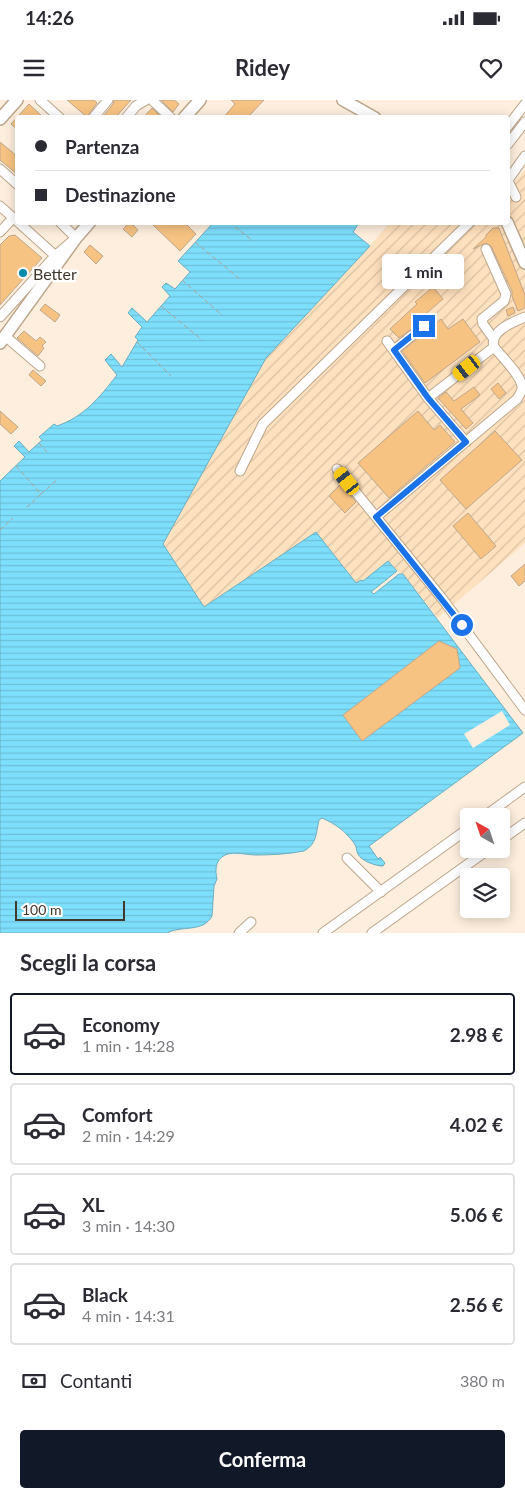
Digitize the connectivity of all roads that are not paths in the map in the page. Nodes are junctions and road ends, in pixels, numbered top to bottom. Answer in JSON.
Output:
{"nodes":[{"id":1,"x":17,"y":100,"type":"edge"},
{"id":2,"x":40,"y":100,"type":"edge"},
{"id":3,"x":108,"y":100,"type":"edge"},
{"id":4,"x":146,"y":100,"type":"edge"},
{"id":5,"x":152,"y":100,"type":"edge"},
{"id":6,"x":343,"y":100,"type":"edge"},
{"id":7,"x":197,"y":101,"type":"edge"},
{"id":8,"x":525,"y":104,"type":"edge"},
{"id":9,"x":57,"y":115,"type":"edge"},
{"id":10,"x":96,"y":115,"type":"edge"},
{"id":11,"x":128,"y":115,"type":"edge"},
{"id":12,"x":168,"y":115,"type":"edge"},
{"id":13,"x":186,"y":115,"type":"edge"},
{"id":14,"x":370,"y":115,"type":"edge"},
{"id":15,"x":0,"y":119,"type":"edge"},
{"id":16,"x":510,"y":123,"type":"edge"},
{"id":17,"x":525,"y":123,"type":"edge"},
{"id":18,"x":510,"y":142,"type":"edge"},
{"id":19,"x":525,"y":156,"type":"edge"},
{"id":20,"x":0,"y":169,"type":"edge"},
{"id":21,"x":510,"y":177,"type":"edge"},
{"id":22,"x":15,"y":182,"type":"edge"},
{"id":23,"x":510,"y":184,"type":"edge"},
{"id":24,"x":516,"y":197,"type":"dead end"},
{"id":25,"x":0,"y":206,"type":"edge"},
{"id":26,"x":14,"y":221,"type":"edge"},
{"id":27,"x":18,"y":225,"type":"edge"},
{"id":28,"x":64,"y":225,"type":"edge"},
{"id":29,"x":87,"y":225,"type":"edge"},
{"id":30,"x":470,"y":225,"type":"edge"},
{"id":31,"x":508,"y":225,"type":"edge"},
{"id":32,"x":0,"y":232,"type":"edge"},
{"id":33,"x":78,"y":236,"type":"junction"},
{"id":34,"x":486,"y":249,"type":"dead end"},
{"id":35,"x":55,"y":261,"type":"junction"},
{"id":36,"x":525,"y":263,"type":"edge"},
{"id":37,"x":0,"y":317,"type":"edge"},
{"id":38,"x":525,"y":317,"type":"edge"},
{"id":39,"x":424,"y":326,"type":"dead end"},
{"id":40,"x":2,"y":340,"type":"edge"},
{"id":41,"x":387,"y":341,"type":"dead end"},
{"id":42,"x":494,"y":343,"type":"junction"},
{"id":43,"x":394,"y":350,"type":"junction"},
{"id":44,"x":40,"y":366,"type":"dead end"},
{"id":45,"x":428,"y":398,"type":"junction"},
{"id":46,"x":466,"y":442,"type":"junction"},
{"id":47,"x":337,"y":469,"type":"dead end"},
{"id":48,"x":240,"y":470,"type":"dead end"},
{"id":49,"x":376,"y":517,"type":"junction"},
{"id":50,"x":525,"y":710,"type":"edge"},
{"id":51,"x":525,"y":787,"type":"edge"},
{"id":52,"x":496,"y":808,"type":"edge"},
{"id":53,"x":525,"y":823,"type":"edge"},
{"id":54,"x":510,"y":834,"type":"edge"},
{"id":55,"x":460,"y":835,"type":"edge"},
{"id":56,"x":347,"y":858,"type":"dead end"},
{"id":57,"x":476,"y":858,"type":"edge"},
{"id":58,"x":381,"y":892,"type":"junction"},
{"id":59,"x":251,"y":922,"type":"dead end"},
{"id":60,"x":238,"y":933,"type":"edge"},
{"id":61,"x":323,"y":933,"type":"edge"},
{"id":62,"x":372,"y":933,"type":"edge"}],
"edges":[{"from":1,"to":15,"type":"main road"},
{"from":2,"to":9,"type":"street"},
{"from":3,"to":10,"type":"street"},
{"from":4,"to":11,"type":"street"},
{"from":5,"to":12,"type":"street"},
{"from":6,"to":14,"type":"main road"},
{"from":7,"to":13,"type":"main road"},
{"from":8,"to":16,"type":"street"},
{"from":17,"to":18,"type":"street"},
{"from":19,"to":21,"type":"street"},
{"from":20,"to":22,"type":"street"},
{"from":23,"to":24,"type":"street"},
{"from":25,"to":26,"type":"street"},
{"from":26,"to":32,"type":"street"},
{"from":27,"to":35,"type":"street"},
{"from":28,"to":33,"type":"street"},
{"from":29,"to":33,"type":"main road"},
{"from":30,"to":48,"type":"street"},
{"from":31,"to":36,"type":"main road"},
{"from":33,"to":35,"type":"main road"},
{"from":34,"to":42,"type":"street"},
{"from":35,"to":37,"type":"street"},
{"from":35,"to":40,"type":"main road"},
{"from":38,"to":42,"type":"street"},
{"from":39,"to":43,"type":"street"},
{"from":40,"to":44,"type":"street"},
{"from":41,"to":43,"type":"street"},
{"from":42,"to":45,"type":"street"},
{"from":42,"to":46,"type":"street"},
{"from":43,"to":45,"type":"street"},
{"from":45,"to":46,"type":"street"},
{"from":46,"to":49,"type":"street"},
{"from":47,"to":49,"type":"street"},
{"from":49,"to":50,"type":"street"},
{"from":51,"to":52,"type":"street"},
{"from":53,"to":54,"type":"street"},
{"from":55,"to":58,"type":"street"},
{"from":56,"to":58,"type":"street"},
{"from":57,"to":62,"type":"street"},
{"from":58,"to":61,"type":"street"},
{"from":59,"to":60,"type":"street"}]}
